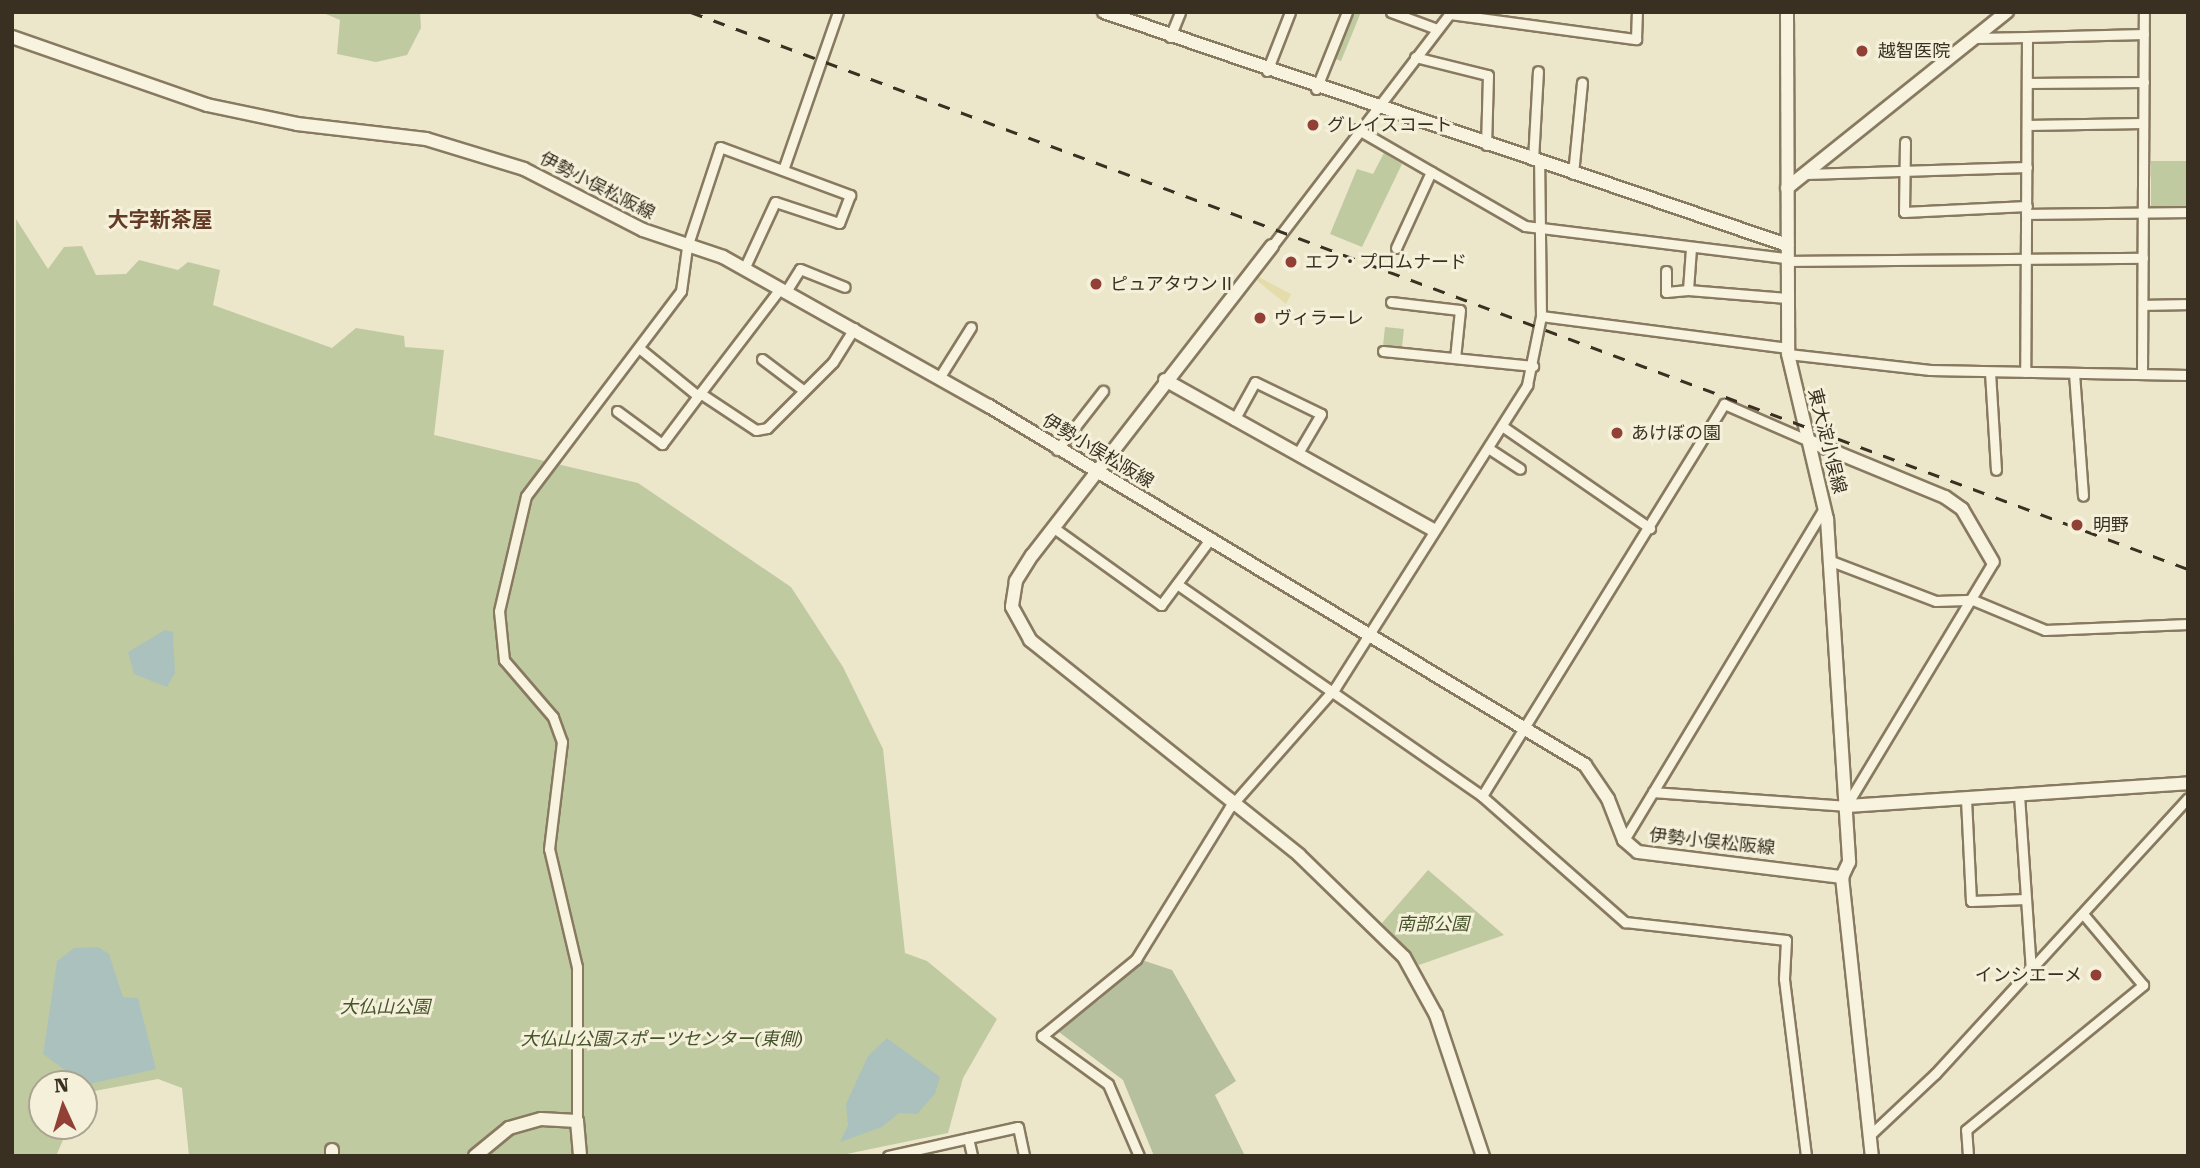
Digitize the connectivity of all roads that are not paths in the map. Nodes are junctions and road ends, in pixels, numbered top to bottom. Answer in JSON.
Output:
{"nodes":[{"id":1,"x":838,"y":12,"type":"edge"},
{"id":2,"x":1104,"y":12,"type":"edge"},
{"id":3,"x":1180,"y":12,"type":"edge"},
{"id":4,"x":1290,"y":12,"type":"edge"},
{"id":5,"x":1347,"y":12,"type":"edge"},
{"id":6,"x":1391,"y":12,"type":"edge"},
{"id":7,"x":1637,"y":12,"type":"edge"},
{"id":8,"x":1787,"y":12,"type":"edge"},
{"id":9,"x":2007,"y":12,"type":"edge"},
{"id":10,"x":2144,"y":12,"type":"edge"},
{"id":11,"x":1450,"y":13,"type":"edge"},
{"id":12,"x":1127,"y":16,"type":"edge"},
{"id":13,"x":1437,"y":29,"type":"junction"},
{"id":14,"x":2144,"y":34,"type":"junction"},
{"id":15,"x":12,"y":37,"type":"edge"},
{"id":16,"x":1170,"y":37,"type":"junction"},
{"id":17,"x":2027,"y":37,"type":"junction"},
{"id":18,"x":1975,"y":38,"type":"junction"},
{"id":19,"x":1415,"y":57,"type":"junction"},
{"id":20,"x":1267,"y":71,"type":"junction"},
{"id":21,"x":1538,"y":71,"type":"dead end"},
{"id":22,"x":1582,"y":82,"type":"dead end"},
{"id":23,"x":2144,"y":82,"type":"junction"},
{"id":24,"x":2028,"y":83,"type":"junction"},
{"id":25,"x":1316,"y":89,"type":"junction"},
{"id":26,"x":1375,"y":108,"type":"junction"},
{"id":27,"x":2143,"y":123,"type":"junction"},
{"id":28,"x":2027,"y":125,"type":"junction"},
{"id":29,"x":1357,"y":129,"type":"junction"},
{"id":30,"x":1905,"y":142,"type":"dead end"},
{"id":31,"x":1486,"y":145,"type":"junction"},
{"id":32,"x":1536,"y":161,"type":"junction"},
{"id":33,"x":2026,"y":167,"type":"junction"},
{"id":34,"x":783,"y":170,"type":"junction"},
{"id":35,"x":1905,"y":172,"type":"junction"},
{"id":36,"x":1431,"y":173,"type":"junction"},
{"id":37,"x":1573,"y":174,"type":"junction"},
{"id":38,"x":1804,"y":174,"type":"junction"},
{"id":39,"x":1787,"y":188,"type":"junction"},
{"id":40,"x":2026,"y":210,"type":"junction"},
{"id":41,"x":2143,"y":212,"type":"junction"},
{"id":42,"x":2188,"y":212,"type":"edge"},
{"id":43,"x":1536,"y":229,"type":"junction"},
{"id":44,"x":1272,"y":246,"type":"joint"},
{"id":45,"x":687,"y":247,"type":"junction"},
{"id":46,"x":1396,"y":248,"type":"dead end"},
{"id":47,"x":1691,"y":248,"type":"junction"},
{"id":48,"x":1787,"y":255,"type":"junction"},
{"id":49,"x":2026,"y":258,"type":"junction"},
{"id":50,"x":2143,"y":258,"type":"junction"},
{"id":51,"x":744,"y":269,"type":"junction"},
{"id":52,"x":1666,"y":271,"type":"dead end"},
{"id":53,"x":845,"y":287,"type":"dead end"},
{"id":54,"x":1688,"y":290,"type":"junction"},
{"id":55,"x":782,"y":291,"type":"junction"},
{"id":56,"x":1787,"y":298,"type":"junction"},
{"id":57,"x":1391,"y":302,"type":"dead end"},
{"id":58,"x":2143,"y":304,"type":"junction"},
{"id":59,"x":2188,"y":304,"type":"edge"},
{"id":60,"x":1541,"y":316,"type":"junction"},
{"id":61,"x":971,"y":327,"type":"dead end"},
{"id":62,"x":854,"y":328,"type":"junction"},
{"id":63,"x":639,"y":348,"type":"junction"},
{"id":64,"x":1382,"y":351,"type":"dead end"},
{"id":65,"x":1788,"y":351,"type":"junction"},
{"id":66,"x":1455,"y":358,"type":"junction"},
{"id":67,"x":762,"y":359,"type":"dead end"},
{"id":68,"x":1533,"y":366,"type":"junction"},
{"id":69,"x":1990,"y":372,"type":"junction"},
{"id":70,"x":2025,"y":372,"type":"junction"},
{"id":71,"x":2074,"y":373,"type":"junction"},
{"id":72,"x":2142,"y":374,"type":"junction"},
{"id":73,"x":2188,"y":375,"type":"edge"},
{"id":74,"x":939,"y":378,"type":"junction"},
{"id":75,"x":1165,"y":380,"type":"junction"},
{"id":76,"x":803,"y":390,"type":"junction"},
{"id":77,"x":1103,"y":390,"type":"dead end"},
{"id":78,"x":699,"y":394,"type":"junction"},
{"id":79,"x":617,"y":411,"type":"dead end"},
{"id":80,"x":1234,"y":421,"type":"junction"},
{"id":81,"x":1502,"y":426,"type":"junction"},
{"id":82,"x":1809,"y":441,"type":"junction"},
{"id":83,"x":1488,"y":448,"type":"junction"},
{"id":84,"x":1058,"y":450,"type":"junction"},
{"id":85,"x":1298,"y":453,"type":"junction"},
{"id":86,"x":1520,"y":469,"type":"dead end"},
{"id":87,"x":1996,"y":470,"type":"dead end"},
{"id":88,"x":1096,"y":472,"type":"junction"},
{"id":89,"x":2083,"y":496,"type":"dead end"},
{"id":90,"x":1825,"y":507,"type":"junction"},
{"id":91,"x":1054,"y":528,"type":"junction"},
{"id":92,"x":1650,"y":528,"type":"junction"},
{"id":93,"x":1433,"y":530,"type":"junction"},
{"id":94,"x":1211,"y":538,"type":"junction"},
{"id":95,"x":1831,"y":561,"type":"junction"},
{"id":96,"x":1993,"y":562,"type":"joint"},
{"id":97,"x":1177,"y":584,"type":"junction"},
{"id":98,"x":1972,"y":600,"type":"junction"},
{"id":99,"x":2188,"y":624,"type":"edge"},
{"id":100,"x":1368,"y":634,"type":"junction"},
{"id":101,"x":1335,"y":688,"type":"junction"},
{"id":102,"x":1527,"y":730,"type":"junction"},
{"id":103,"x":2188,"y":783,"type":"edge"},
{"id":104,"x":1653,"y":792,"type":"junction"},
{"id":105,"x":2019,"y":795,"type":"junction"},
{"id":106,"x":1482,"y":796,"type":"junction"},
{"id":107,"x":2188,"y":798,"type":"edge"},
{"id":108,"x":1966,"y":799,"type":"junction"},
{"id":109,"x":1234,"y":802,"type":"junction"},
{"id":110,"x":1846,"y":806,"type":"junction"},
{"id":111,"x":1624,"y":839,"type":"junction"},
{"id":112,"x":1842,"y":877,"type":"junction"},
{"id":113,"x":2026,"y":899,"type":"junction"},
{"id":114,"x":2083,"y":914,"type":"junction"},
{"id":115,"x":2031,"y":969,"type":"junction"},
{"id":116,"x":578,"y":1121,"type":"junction"},
{"id":117,"x":1870,"y":1135,"type":"junction"},
{"id":118,"x":968,"y":1138,"type":"junction"},
{"id":119,"x":922,"y":1152,"type":"edge"},
{"id":120,"x":475,"y":1156,"type":"edge"},
{"id":121,"x":580,"y":1156,"type":"edge"},
{"id":122,"x":888,"y":1156,"type":"edge"},
{"id":123,"x":972,"y":1156,"type":"edge"},
{"id":124,"x":1024,"y":1156,"type":"edge"},
{"id":125,"x":1139,"y":1156,"type":"edge"},
{"id":126,"x":1483,"y":1156,"type":"edge"},
{"id":127,"x":1806,"y":1156,"type":"edge"},
{"id":128,"x":1872,"y":1156,"type":"edge"},
{"id":129,"x":1968,"y":1156,"type":"edge"}],
"edges":[{"from":1,"to":34,"type":"street"},
{"from":2,"to":12,"type":"main road"},
{"from":3,"to":16,"type":"street"},
{"from":4,"to":20,"type":"street"},
{"from":5,"to":25,"type":"street"},
{"from":6,"to":13,"type":"street"},
{"from":7,"to":11,"type":"street"},
{"from":8,"to":39,"type":"main road","name":"東大淀小俣線"},
{"from":9,"to":18,"type":"main road"},
{"from":10,"to":14,"type":"street"},
{"from":11,"to":13,"type":"street"},
{"from":12,"to":16,"type":"main road"},
{"from":13,"to":19,"type":"street"},
{"from":14,"to":17,"type":"street"},
{"from":14,"to":23,"type":"street"},
{"from":15,"to":45,"type":"main road","name":"伊勢小俣松阪線"},
{"from":16,"to":20,"type":"main road"},
{"from":17,"to":18,"type":"street"},
{"from":17,"to":24,"type":"street"},
{"from":18,"to":38,"type":"main road"},
{"from":19,"to":26,"type":"street"},
{"from":19,"to":31,"type":"street"},
{"from":20,"to":25,"type":"main road"},
{"from":21,"to":32,"type":"street"},
{"from":22,"to":37,"type":"street"},
{"from":23,"to":24,"type":"street"},
{"from":23,"to":27,"type":"street"},
{"from":24,"to":28,"type":"street"},
{"from":25,"to":26,"type":"main road"},
{"from":26,"to":29,"type":"street"},
{"from":26,"to":31,"type":"main road"},
{"from":27,"to":28,"type":"street"},
{"from":27,"to":41,"type":"street"},
{"from":28,"to":33,"type":"street"},
{"from":29,"to":36,"type":"street"},
{"from":29,"to":44,"type":"street"},
{"from":30,"to":35,"type":"street"},
{"from":31,"to":32,"type":"main road"},
{"from":32,"to":37,"type":"main road"},
{"from":32,"to":43,"type":"street"},
{"from":33,"to":35,"type":"street"},
{"from":33,"to":40,"type":"street"},
{"from":34,"to":45,"type":"street"},
{"from":34,"to":51,"type":"street"},
{"from":35,"to":38,"type":"street"},
{"from":35,"to":40,"type":"street"},
{"from":36,"to":43,"type":"street"},
{"from":36,"to":46,"type":"street"},
{"from":37,"to":48,"type":"main road"},
{"from":38,"to":39,"type":"main road"},
{"from":39,"to":48,"type":"main road","name":"東大淀小俣線"},
{"from":40,"to":41,"type":"street"},
{"from":40,"to":49,"type":"street"},
{"from":41,"to":42,"type":"street"},
{"from":41,"to":50,"type":"street"},
{"from":43,"to":47,"type":"street"},
{"from":43,"to":60,"type":"street"},
{"from":44,"to":75,"type":"main road"},
{"from":45,"to":51,"type":"main road","name":"伊勢小俣松阪線"},
{"from":45,"to":63,"type":"street"},
{"from":47,"to":48,"type":"street"},
{"from":47,"to":54,"type":"street"},
{"from":48,"to":49,"type":"street"},
{"from":48,"to":56,"type":"main road","name":"東大淀小俣線"},
{"from":49,"to":50,"type":"street"},
{"from":49,"to":70,"type":"street"},
{"from":50,"to":58,"type":"street"},
{"from":51,"to":55,"type":"main road","name":"伊勢小俣松阪線"},
{"from":52,"to":54,"type":"street"},
{"from":53,"to":55,"type":"street"},
{"from":54,"to":56,"type":"street"},
{"from":55,"to":62,"type":"main road","name":"伊勢小俣松阪線"},
{"from":55,"to":78,"type":"street"},
{"from":56,"to":65,"type":"main road","name":"東大淀小俣線"},
{"from":57,"to":66,"type":"street"},
{"from":58,"to":59,"type":"street"},
{"from":58,"to":72,"type":"street"},
{"from":60,"to":65,"type":"street"},
{"from":60,"to":68,"type":"street"},
{"from":61,"to":74,"type":"street"},
{"from":62,"to":74,"type":"main road","name":"伊勢小俣松阪線"},
{"from":62,"to":76,"type":"street"},
{"from":63,"to":78,"type":"street"},
{"from":63,"to":116,"type":"street"},
{"from":64,"to":66,"type":"street"},
{"from":65,"to":69,"type":"street"},
{"from":65,"to":82,"type":"main road","name":"東大淀小俣線"},
{"from":66,"to":68,"type":"street"},
{"from":67,"to":76,"type":"street"},
{"from":68,"to":81,"type":"street"},
{"from":69,"to":70,"type":"street"},
{"from":69,"to":87,"type":"street"},
{"from":70,"to":71,"type":"street"},
{"from":71,"to":72,"type":"street"},
{"from":71,"to":89,"type":"street"},
{"from":72,"to":73,"type":"street"},
{"from":74,"to":84,"type":"main road","name":"伊勢小俣松阪線"},
{"from":75,"to":80,"type":"main road"},
{"from":75,"to":88,"type":"main road"},
{"from":76,"to":78,"type":"street"},
{"from":77,"to":84,"type":"street"},
{"from":78,"to":79,"type":"street"},
{"from":80,"to":85,"type":"main road"},
{"from":80,"to":85,"type":"street"},
{"from":81,"to":83,"type":"street"},
{"from":81,"to":92,"type":"street"},
{"from":82,"to":90,"type":"main road","name":"東大淀小俣線"},
{"from":82,"to":92,"type":"street"},
{"from":82,"to":96,"type":"main road"},
{"from":83,"to":86,"type":"street"},
{"from":83,"to":93,"type":"street"},
{"from":84,"to":88,"type":"main road","name":"伊勢小俣松阪線"},
{"from":85,"to":93,"type":"main road"},
{"from":88,"to":91,"type":"main road"},
{"from":88,"to":94,"type":"main road","name":"伊勢小俣松阪線"},
{"from":90,"to":95,"type":"main road","name":"東大淀小俣線"},
{"from":90,"to":104,"type":"street"},
{"from":91,"to":97,"type":"street"},
{"from":91,"to":109,"type":"main road"},
{"from":92,"to":102,"type":"street"},
{"from":93,"to":100,"type":"street"},
{"from":94,"to":97,"type":"street"},
{"from":94,"to":100,"type":"main road","name":"伊勢小俣松阪線"},
{"from":95,"to":98,"type":"street"},
{"from":95,"to":110,"type":"main road","name":"東大淀小俣線"},
{"from":96,"to":98,"type":"street"},
{"from":97,"to":101,"type":"street"},
{"from":98,"to":99,"type":"street"},
{"from":98,"to":110,"type":"street"},
{"from":100,"to":101,"type":"street"},
{"from":100,"to":102,"type":"main road","name":"伊勢小俣松阪線"},
{"from":101,"to":106,"type":"street"},
{"from":101,"to":109,"type":"street"},
{"from":102,"to":106,"type":"street"},
{"from":102,"to":111,"type":"main road","name":"伊勢小俣松阪線"},
{"from":103,"to":105,"type":"main road"},
{"from":104,"to":110,"type":"street"},
{"from":104,"to":111,"type":"street"},
{"from":105,"to":108,"type":"main road"},
{"from":105,"to":113,"type":"street"},
{"from":106,"to":127,"type":"street"},
{"from":107,"to":114,"type":"street"},
{"from":108,"to":110,"type":"main road"},
{"from":108,"to":113,"type":"street"},
{"from":109,"to":125,"type":"street"},
{"from":109,"to":126,"type":"main road"},
{"from":110,"to":112,"type":"main road","name":"東大淀小俣線"},
{"from":111,"to":112,"type":"main road","name":"伊勢小俣松阪線"},
{"from":112,"to":117,"type":"main road"},
{"from":113,"to":115,"type":"street"},
{"from":114,"to":115,"type":"street"},
{"from":114,"to":129,"type":"street"},
{"from":115,"to":117,"type":"street"},
{"from":116,"to":120,"type":"main road"},
{"from":116,"to":121,"type":"main road"},
{"from":117,"to":128,"type":"main road"},
{"from":118,"to":119,"type":"street"},
{"from":118,"to":123,"type":"street"},
{"from":118,"to":124,"type":"street"},
{"from":119,"to":122,"type":"street"}]}
